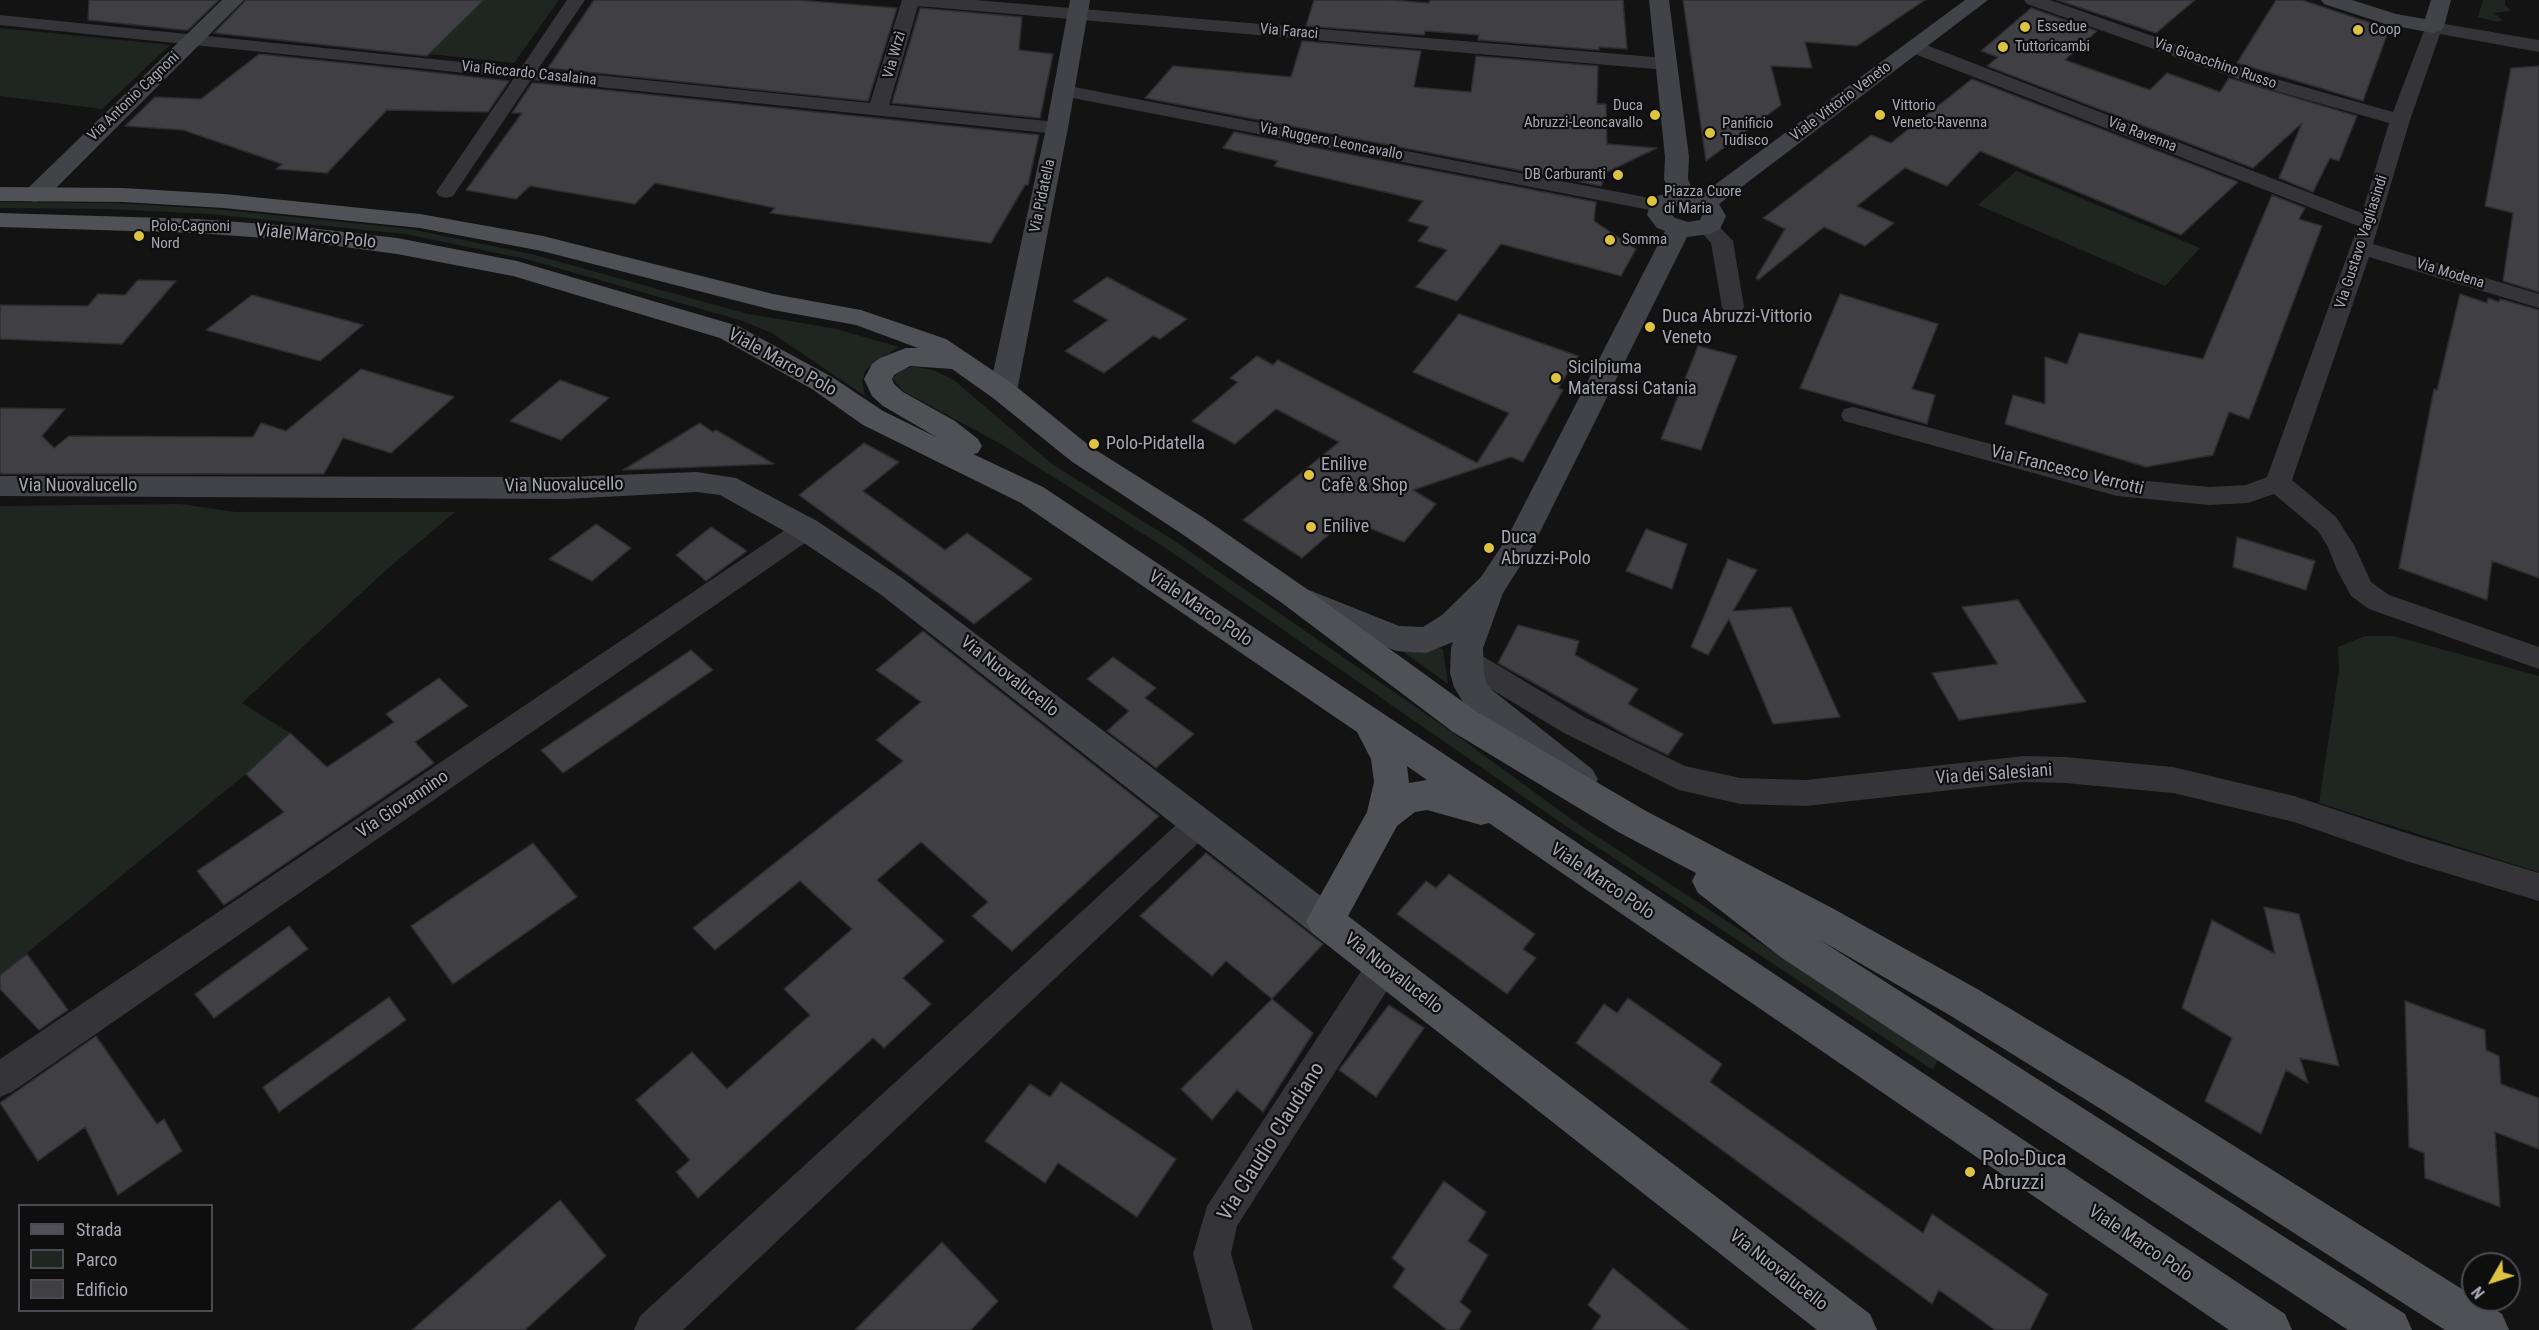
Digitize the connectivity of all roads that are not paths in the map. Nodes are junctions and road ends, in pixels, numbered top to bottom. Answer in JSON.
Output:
{"nodes":[{"id":1,"x":234,"y":0,"type":"edge"},
{"id":2,"x":576,"y":0,"type":"edge"},
{"id":3,"x":912,"y":0,"type":"edge"},
{"id":4,"x":1659,"y":0,"type":"edge"},
{"id":5,"x":1978,"y":0,"type":"edge"},
{"id":6,"x":2032,"y":0,"type":"edge"},
{"id":7,"x":2331,"y":0,"type":"edge"},
{"id":8,"x":2441,"y":0,"type":"edge"},
{"id":9,"x":1079,"y":7,"type":"edge"},
{"id":10,"x":0,"y":20,"type":"edge"},
{"id":11,"x":2433,"y":27,"type":"junction"},
{"id":12,"x":194,"y":39,"type":"junction"},
{"id":13,"x":2539,"y":46,"type":"edge"},
{"id":14,"x":1914,"y":47,"type":"junction"},
{"id":15,"x":1666,"y":64,"type":"junction"},
{"id":16,"x":526,"y":74,"type":"junction"},
{"id":17,"x":1064,"y":91,"type":"junction"},
{"id":18,"x":878,"y":109,"type":"junction"},
{"id":19,"x":2400,"y":120,"type":"junction"},
{"id":20,"x":1057,"y":128,"type":"junction"},
{"id":21,"x":446,"y":192,"type":"dead end"},
{"id":22,"x":35,"y":195,"type":"junction"},
{"id":23,"x":1660,"y":206,"type":"junction"},
{"id":24,"x":1698,"y":210,"type":"junction"},
{"id":25,"x":2,"y":215,"type":"edge"},
{"id":26,"x":2370,"y":223,"type":"junction"},
{"id":27,"x":1679,"y":229,"type":"junction"},
{"id":28,"x":2362,"y":248,"type":"junction"},
{"id":29,"x":2539,"y":301,"type":"edge"},
{"id":30,"x":1733,"y":307,"type":"dead end"},
{"id":31,"x":967,"y":365,"type":"junction"},
{"id":32,"x":1003,"y":391,"type":"junction"},
{"id":33,"x":1853,"y":415,"type":"dead end"},
{"id":34,"x":2278,"y":483,"type":"junction"},
{"id":35,"x":0,"y":486,"type":"edge"},
{"id":36,"x":1032,"y":495,"type":"junction"},
{"id":37,"x":806,"y":529,"type":"junction"},
{"id":38,"x":1492,"y":585,"type":"junction"},
{"id":39,"x":1293,"y":595,"type":"junction"},
{"id":40,"x":2539,"y":658,"type":"edge"},
{"id":41,"x":1466,"y":660,"type":"junction"},
{"id":42,"x":1370,"y":724,"type":"junction"},
{"id":43,"x":1384,"y":815,"type":"junction"},
{"id":44,"x":1506,"y":817,"type":"junction"},
{"id":45,"x":1633,"y":822,"type":"junction"},
{"id":46,"x":1199,"y":823,"type":"junction"},
{"id":47,"x":2539,"y":887,"type":"edge"},
{"id":48,"x":1325,"y":921,"type":"junction"},
{"id":49,"x":1383,"y":967,"type":"junction"},
{"id":50,"x":0,"y":1080,"type":"edge"},
{"id":51,"x":654,"y":1330,"type":"edge"},
{"id":52,"x":1233,"y":1330,"type":"edge"},
{"id":53,"x":1854,"y":1330,"type":"edge"},
{"id":54,"x":2268,"y":1330,"type":"edge"},
{"id":55,"x":2389,"y":1330,"type":"edge"},
{"id":56,"x":2486,"y":1330,"type":"edge"}],
"edges":[{"from":1,"to":12,"type":"main road","name":"Via Antonio Cagnoni"},
{"from":2,"to":16,"type":"street"},
{"from":3,"to":9,"type":"street","name":"Via Faraci"},
{"from":3,"to":18,"type":"street","name":"Via Wrzì"},
{"from":4,"to":15,"type":"main road"},
{"from":5,"to":14,"type":"main road","name":"Viale Vittorio Veneto"},
{"from":6,"to":19,"type":"street","name":"Via Gioacchino Russo"},
{"from":7,"to":11,"type":"main road"},
{"from":8,"to":11,"type":"main road","name":"Via Gustavo Vagliasindi"},
{"from":9,"to":15,"type":"street","name":"Via Faraci"},
{"from":9,"to":17,"type":"main road","name":"Via Pidatella"},
{"from":10,"to":12,"type":"street","name":"Via Riccardo Casalaina"},
{"from":11,"to":13,"type":"street"},
{"from":11,"to":19,"type":"street","name":"Via Gustavo Vagliasindi"},
{"from":12,"to":16,"type":"street","name":"Via Riccardo Casalaina"},
{"from":12,"to":22,"type":"main road","name":"Via Antonio Cagnoni"},
{"from":14,"to":24,"type":"main road","name":"Viale Vittorio Veneto"},
{"from":14,"to":26,"type":"street","name":"Via Ravenna"},
{"from":15,"to":24,"type":"main road"},
{"from":16,"to":18,"type":"street","name":"Via Riccardo Casalaina"},
{"from":16,"to":21,"type":"street"},
{"from":17,"to":20,"type":"main road","name":"Via Pidatella"},
{"from":17,"to":23,"type":"street","name":"Via Ruggero Leoncavallo"},
{"from":18,"to":20,"type":"street","name":"Via Riccardo Casalaina"},
{"from":19,"to":26,"type":"street","name":"Via Gustavo Vagliasindi"},
{"from":20,"to":32,"type":"main road","name":"Via Pidatella"},
{"from":22,"to":25,"type":"main road","name":"Viale Marco Polo"},
{"from":22,"to":31,"type":"main road","name":"Viale Marco Polo"},
{"from":23,"to":24,"type":"main road","name":"Viale Vittorio Veneto"},
{"from":23,"to":27,"type":"main road"},
{"from":24,"to":27,"type":"main road"},
{"from":24,"to":30,"type":"street"},
{"from":25,"to":36,"type":"main road","name":"Viale Marco Polo"},
{"from":26,"to":28,"type":"street","name":"Via Gustavo Vagliasindi"},
{"from":27,"to":38,"type":"main road"},
{"from":28,"to":29,"type":"street","name":"Via Modena"},
{"from":28,"to":34,"type":"street","name":"Via Gustavo Vagliasindi"},
{"from":31,"to":32,"type":"main road","name":"Viale Marco Polo"},
{"from":31,"to":36,"type":"main road"},
{"from":32,"to":39,"type":"main road","name":"Viale Marco Polo"},
{"from":33,"to":34,"type":"street","name":"Via Francesco Verrotti"},
{"from":34,"to":40,"type":"street"},
{"from":35,"to":37,"type":"main road","name":"Via Nuovalucello"},
{"from":36,"to":42,"type":"main road","name":"Viale Marco Polo"},
{"from":37,"to":46,"type":"main road","name":"Via Nuovalucello"},
{"from":37,"to":50,"type":"street","name":"Via Giovannino"},
{"from":38,"to":39,"type":"main road"},
{"from":38,"to":41,"type":"main road"},
{"from":39,"to":45,"type":"main road","name":"Viale Marco Polo"},
{"from":41,"to":45,"type":"main road"},
{"from":41,"to":47,"type":"street","name":"Via dei Salesiani"},
{"from":42,"to":43,"type":"main road"},
{"from":42,"to":44,"type":"main road","name":"Viale Marco Polo"},
{"from":43,"to":44,"type":"main road"},
{"from":43,"to":48,"type":"main road"},
{"from":44,"to":54,"type":"main road","name":"Viale Marco Polo"},
{"from":45,"to":55,"type":"main road"},
{"from":45,"to":56,"type":"main road"},
{"from":46,"to":48,"type":"main road","name":"Via Nuovalucello"},
{"from":46,"to":51,"type":"street"},
{"from":48,"to":49,"type":"main road","name":"Via Nuovalucello"},
{"from":49,"to":52,"type":"street","name":"Via Claudio Claudiano"},
{"from":49,"to":53,"type":"main road","name":"Via Nuovalucello"}]}
